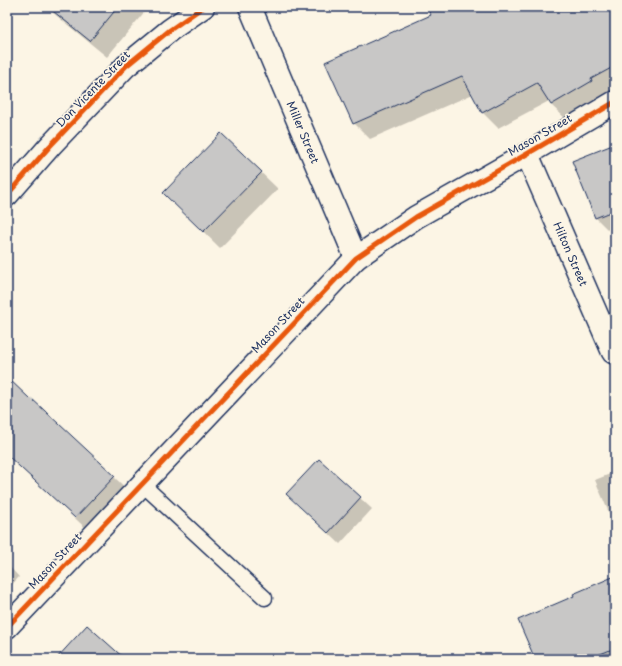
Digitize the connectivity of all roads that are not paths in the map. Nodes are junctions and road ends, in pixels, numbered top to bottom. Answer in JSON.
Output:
{"nodes":[{"id":1,"x":203,"y":7,"type":"edge"},
{"id":2,"x":250,"y":7,"type":"edge"},
{"id":3,"x":615,"y":102,"type":"edge"},
{"id":4,"x":527,"y":154,"type":"junction"},
{"id":5,"x":7,"y":196,"type":"edge"},
{"id":6,"x":356,"y":258,"type":"junction"},
{"id":7,"x":615,"y":353,"type":"edge"},
{"id":8,"x":142,"y":484,"type":"junction"},
{"id":9,"x":265,"y":598,"type":"dead end"},
{"id":10,"x":7,"y":627,"type":"edge"}],
"edges":[{"from":1,"to":5,"type":"street","name":"Don Vicente Street"},
{"from":2,"to":6,"type":"street","name":"Miller Street"},
{"from":3,"to":4,"type":"street","name":"Mason Street"},
{"from":4,"to":6,"type":"street","name":"Mason Street"},
{"from":4,"to":7,"type":"street","name":"Hilton Street"},
{"from":6,"to":8,"type":"street","name":"Mason Street"},
{"from":8,"to":9,"type":"lane"},
{"from":8,"to":10,"type":"street","name":"Mason Street"}]}
